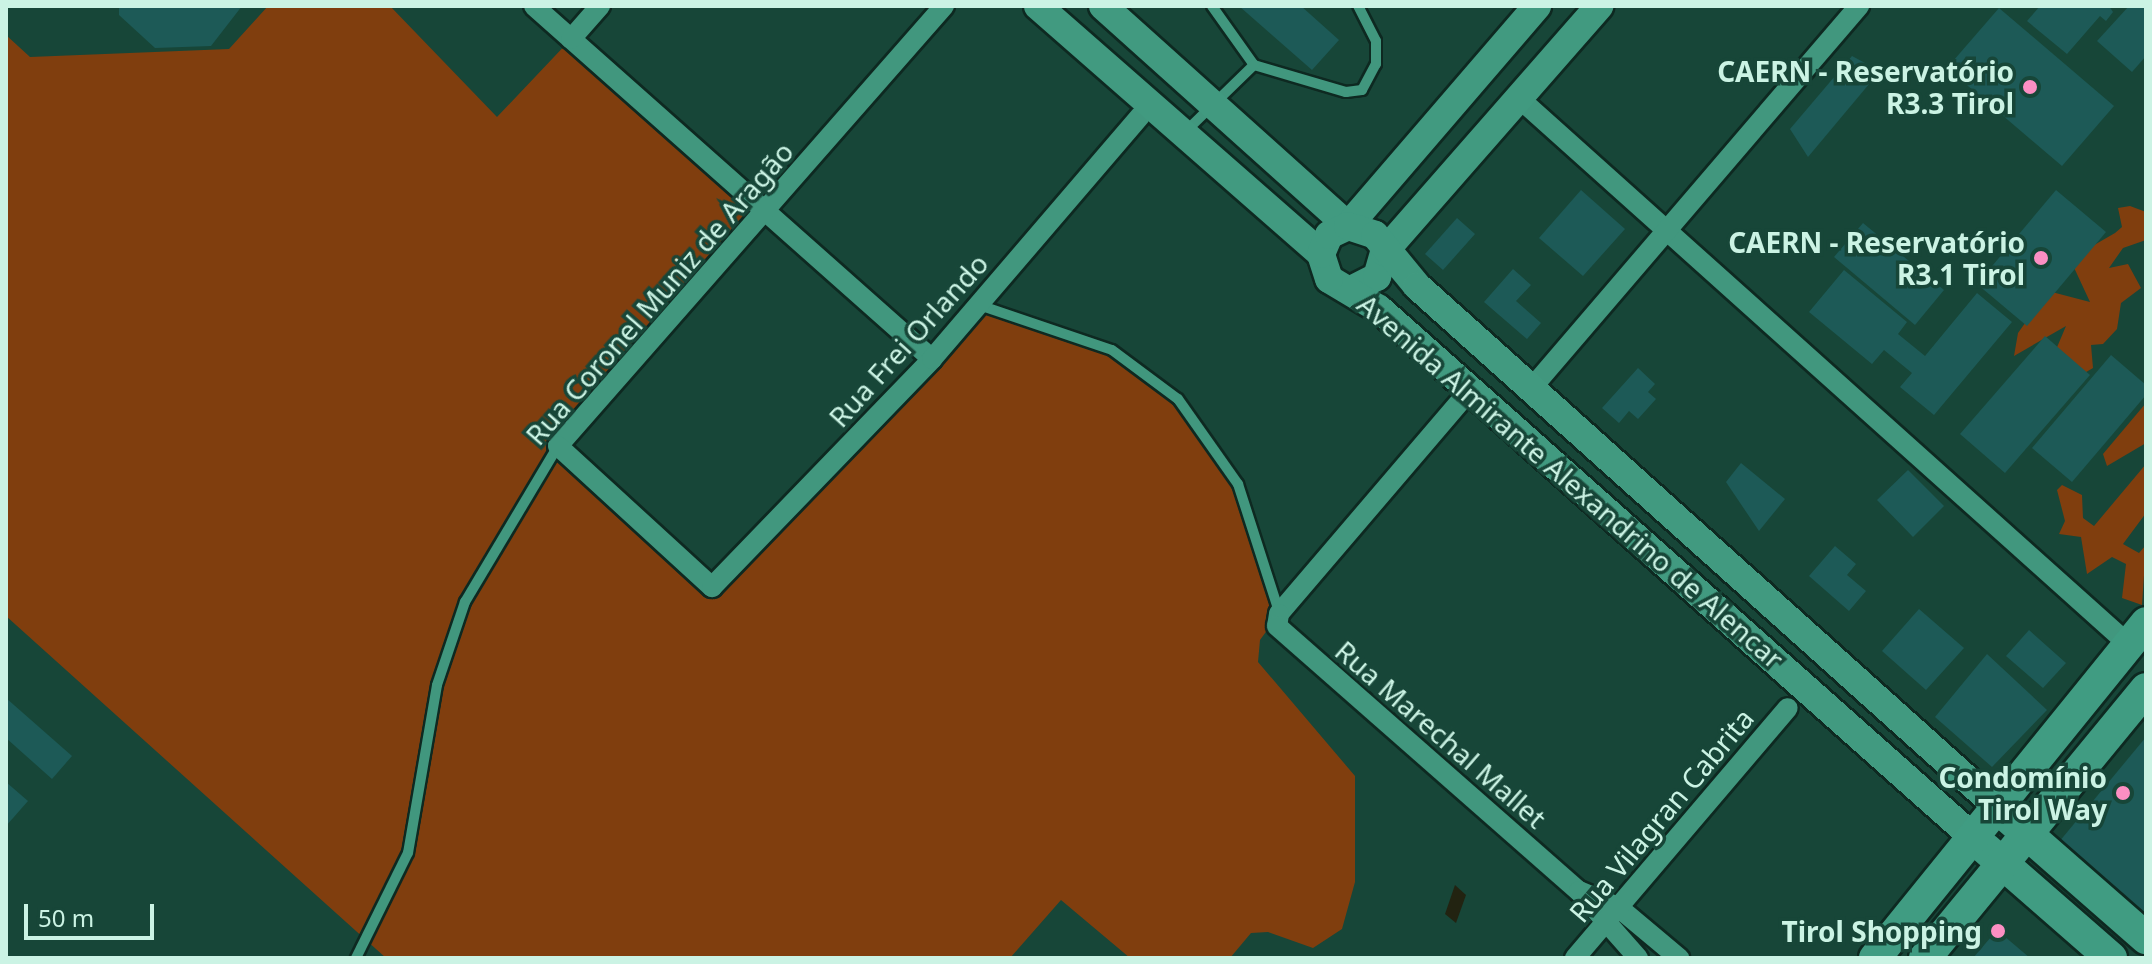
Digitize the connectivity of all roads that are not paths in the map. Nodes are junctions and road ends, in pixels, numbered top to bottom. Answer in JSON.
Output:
{"nodes":[{"id":1,"x":534,"y":6,"type":"edge"},
{"id":2,"x":600,"y":6,"type":"edge"},
{"id":3,"x":944,"y":6,"type":"edge"},
{"id":4,"x":1038,"y":6,"type":"edge"},
{"id":5,"x":1103,"y":6,"type":"edge"},
{"id":6,"x":1212,"y":6,"type":"edge"},
{"id":7,"x":1358,"y":6,"type":"edge"},
{"id":8,"x":1537,"y":6,"type":"edge"},
{"id":9,"x":1599,"y":6,"type":"edge"},
{"id":10,"x":1859,"y":6,"type":"edge"},
{"id":11,"x":571,"y":39,"type":"junction"},
{"id":12,"x":1254,"y":65,"type":"junction"},
{"id":13,"x":1520,"y":99,"type":"junction"},
{"id":14,"x":1215,"y":103,"type":"junction"},
{"id":15,"x":1140,"y":116,"type":"dead end"},
{"id":16,"x":1182,"y":135,"type":"junction"},
{"id":17,"x":767,"y":214,"type":"junction"},
{"id":18,"x":1348,"y":226,"type":"junction"},
{"id":19,"x":1407,"y":228,"type":"junction"},
{"id":20,"x":1666,"y":230,"type":"junction"},
{"id":21,"x":1384,"y":252,"type":"junction"},
{"id":22,"x":1321,"y":254,"type":"junction"},
{"id":23,"x":1410,"y":280,"type":"junction"},
{"id":24,"x":1353,"y":289,"type":"junction"},
{"id":25,"x":979,"y":305,"type":"junction"},
{"id":26,"x":1379,"y":309,"type":"junction"},
{"id":27,"x":932,"y":359,"type":"junction"},
{"id":28,"x":1470,"y":390,"type":"junction"},
{"id":29,"x":1530,"y":390,"type":"junction"},
{"id":30,"x":558,"y":446,"type":"junction"},
{"id":31,"x":1279,"y":614,"type":"junction"},
{"id":32,"x":2137,"y":634,"type":"edge"},
{"id":33,"x":2146,"y":689,"type":"edge"},
{"id":34,"x":1788,"y":708,"type":"dead end"},
{"id":35,"x":1999,"y":808,"type":"junction"},
{"id":36,"x":2025,"y":833,"type":"junction"},
{"id":37,"x":1975,"y":839,"type":"junction"},
{"id":38,"x":2000,"y":862,"type":"junction"},
{"id":39,"x":1579,"y":891,"type":"junction"},
{"id":40,"x":1618,"y":907,"type":"junction"},
{"id":41,"x":1603,"y":926,"type":"junction"},
{"id":42,"x":2146,"y":938,"type":"edge"},
{"id":43,"x":356,"y":958,"type":"edge"},
{"id":44,"x":1575,"y":958,"type":"edge"},
{"id":45,"x":1638,"y":958,"type":"edge"},
{"id":46,"x":1679,"y":958,"type":"edge"},
{"id":47,"x":1875,"y":958,"type":"edge"},
{"id":48,"x":1925,"y":958,"type":"edge"},
{"id":49,"x":2111,"y":958,"type":"edge"}],
"edges":[{"from":1,"to":11,"type":"street"},
{"from":2,"to":11,"type":"street"},
{"from":3,"to":17,"type":"street","name":"Rua Coronel Muniz de Aragão"},
{"from":4,"to":16,"type":"main road","name":"Avenida Almirante Alexandrino de Alencar"},
{"from":5,"to":14,"type":"main road","name":"Avenida Almirante Alexandrino de Alencar"},
{"from":6,"to":12,"type":"lane"},
{"from":7,"to":12,"type":"lane"},
{"from":8,"to":18,"type":"main road"},
{"from":9,"to":13,"type":"main road"},
{"from":10,"to":20,"type":"street"},
{"from":11,"to":17,"type":"street"},
{"from":12,"to":14,"type":"lane"},
{"from":13,"to":19,"type":"main road"},
{"from":13,"to":20,"type":"street"},
{"from":14,"to":16,"type":"lane"},
{"from":14,"to":18,"type":"main road","name":"Avenida Almirante Alexandrino de Alencar"},
{"from":15,"to":25,"type":"street","name":"Rua Frei Orlando"},
{"from":16,"to":22,"type":"main road","name":"Avenida Almirante Alexandrino de Alencar"},
{"from":17,"to":27,"type":"street"},
{"from":17,"to":30,"type":"street","name":"Rua Coronel Muniz de Aragão"},
{"from":18,"to":21,"type":"main road","name":"Avenida Almirante Alexandrino de Alencar"},
{"from":18,"to":22,"type":"main road"},
{"from":19,"to":21,"type":"main road"},
{"from":19,"to":23,"type":"main road"},
{"from":20,"to":29,"type":"street"},
{"from":20,"to":32,"type":"street"},
{"from":21,"to":23,"type":"main road","name":"Avenida Almirante Alexandrino de Alencar"},
{"from":21,"to":24,"type":"main road"},
{"from":22,"to":24,"type":"main road","name":"Avenida Almirante Alexandrino de Alencar"},
{"from":23,"to":26,"type":"main road"},
{"from":23,"to":29,"type":"main road","name":"Avenida Almirante Alexandrino de Alencar"},
{"from":24,"to":26,"type":"main road","name":"Avenida Almirante Alexandrino de Alencar"},
{"from":25,"to":27,"type":"street","name":"Rua Frei Orlando"},
{"from":25,"to":31,"type":"lane"},
{"from":26,"to":28,"type":"main road","name":"Avenida Almirante Alexandrino de Alencar"},
{"from":27,"to":30,"type":"street","name":"Rua Frei Orlando"},
{"from":28,"to":31,"type":"street"},
{"from":28,"to":37,"type":"main road","name":"Avenida Almirante Alexandrino de Alencar"},
{"from":29,"to":35,"type":"main road","name":"Avenida Almirante Alexandrino de Alencar"},
{"from":30,"to":43,"type":"lane","name":"Rua Coronel Muniz de Aragão"},
{"from":31,"to":39,"type":"street","name":"Rua Marechal Mallet"},
{"from":32,"to":35,"type":"main road"},
{"from":33,"to":36,"type":"main road"},
{"from":34,"to":40,"type":"street","name":"Rua Vilagran Cabrita"},
{"from":35,"to":36,"type":"main road","name":"Avenida Almirante Alexandrino de Alencar"},
{"from":35,"to":37,"type":"main road"},
{"from":36,"to":38,"type":"main road"},
{"from":36,"to":42,"type":"main road","name":"Avenida Almirante Alexandrino de Alencar"},
{"from":37,"to":38,"type":"main road","name":"Avenida Almirante Alexandrino de Alencar"},
{"from":37,"to":47,"type":"main road"},
{"from":38,"to":48,"type":"main road"},
{"from":38,"to":49,"type":"main road","name":"Avenida Almirante Alexandrino de Alencar"},
{"from":39,"to":40,"type":"street","name":"Rua Marechal Mallet"},
{"from":39,"to":41,"type":"street","name":"Rua Marechal Mallet"},
{"from":40,"to":41,"type":"street","name":"Rua Vilagran Cabrita"},
{"from":40,"to":46,"type":"street","name":"Rua Marechal Mallet"},
{"from":41,"to":44,"type":"street","name":"Rua Vilagran Cabrita"},
{"from":41,"to":45,"type":"street","name":"Rua Marechal Mallet"}]}
